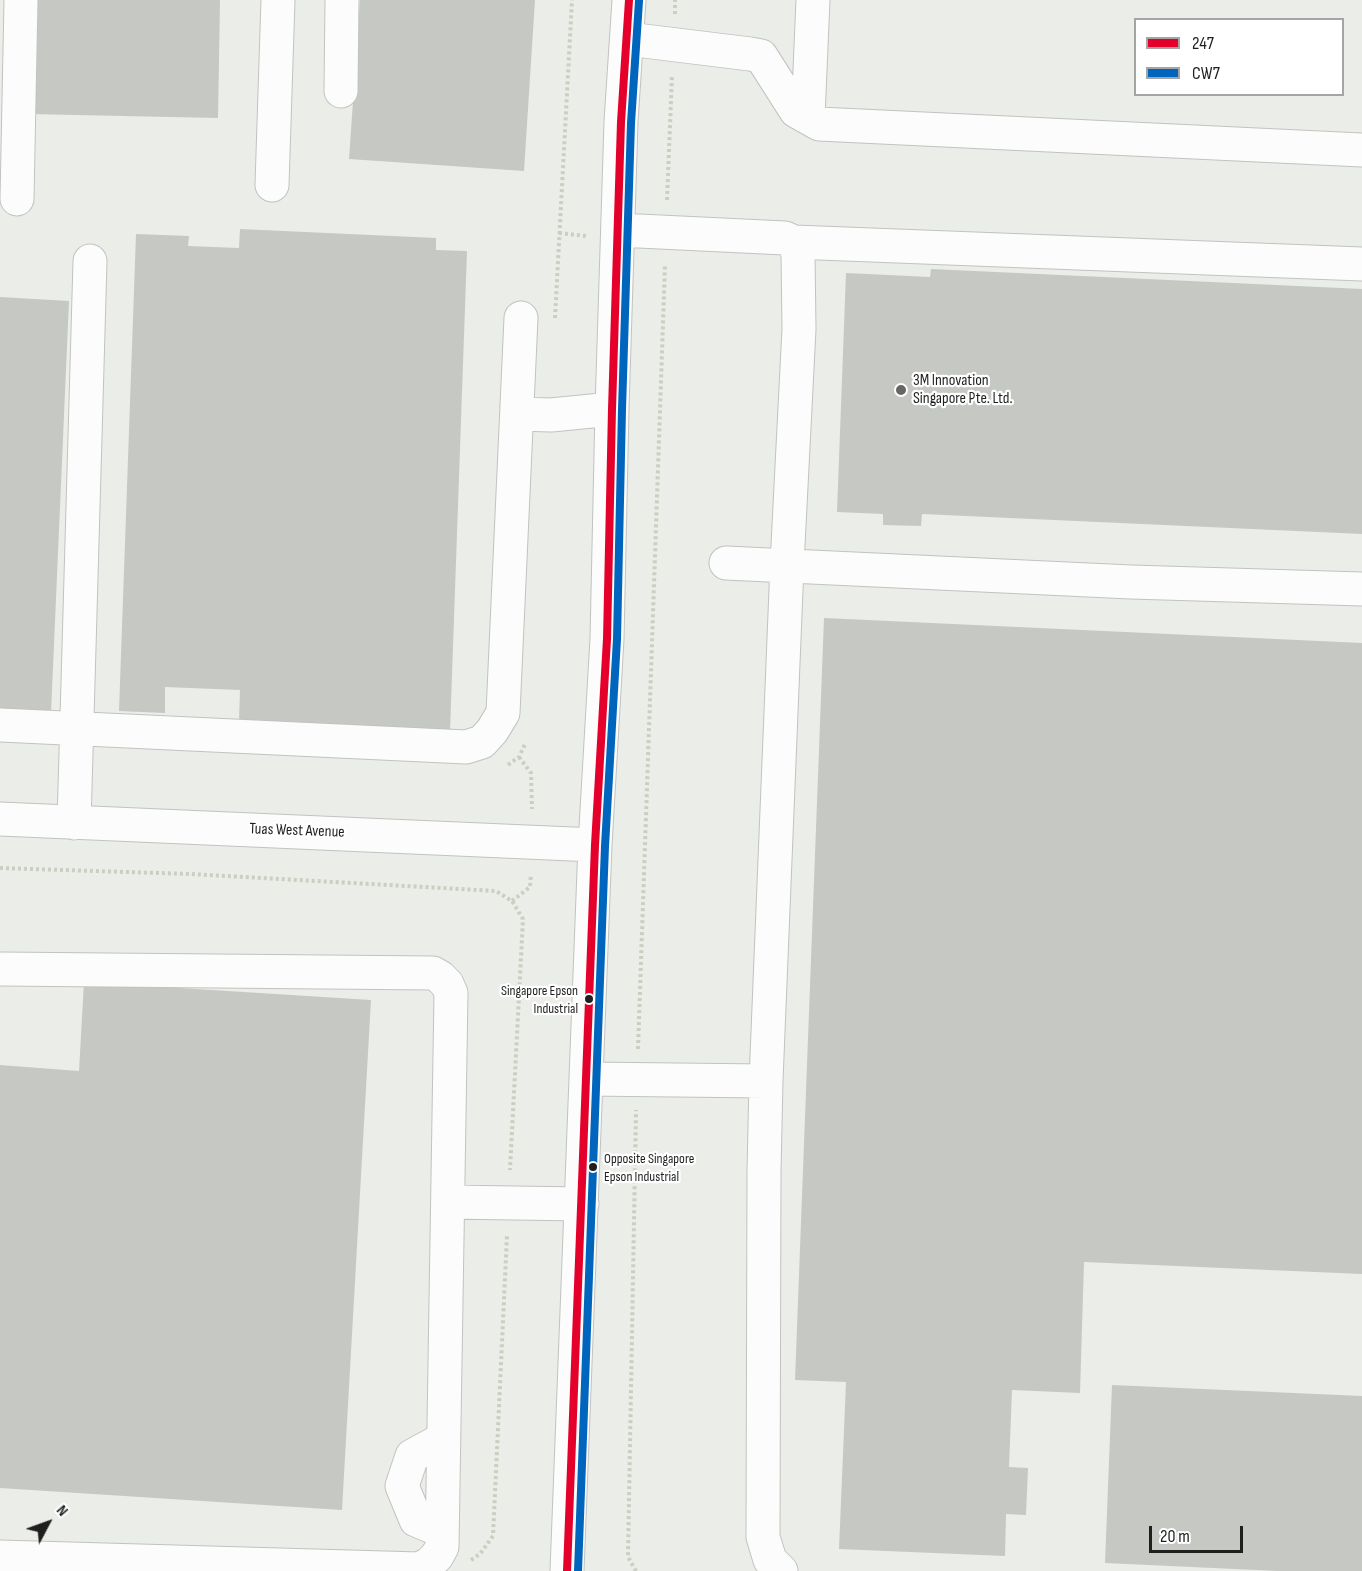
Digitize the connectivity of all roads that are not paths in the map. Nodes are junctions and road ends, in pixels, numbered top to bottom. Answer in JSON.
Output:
{"nodes":[{"id":1,"x":21,"y":0,"type":"edge"},
{"id":2,"x":278,"y":0,"type":"edge"},
{"id":3,"x":342,"y":0,"type":"edge"},
{"id":4,"x":630,"y":0,"type":"edge"},
{"id":5,"x":813,"y":0,"type":"edge"},
{"id":6,"x":628,"y":39,"type":"junction"},
{"id":7,"x":341,"y":91,"type":"dead end"},
{"id":8,"x":808,"y":117,"type":"junction"},
{"id":9,"x":1362,"y":150,"type":"edge"},
{"id":10,"x":272,"y":185,"type":"dead end"},
{"id":11,"x":17,"y":199,"type":"dead end"},
{"id":12,"x":618,"y":230,"type":"junction"},
{"id":13,"x":794,"y":242,"type":"junction"},
{"id":14,"x":90,"y":261,"type":"dead end"},
{"id":15,"x":1362,"y":264,"type":"edge"},
{"id":16,"x":521,"y":318,"type":"dead end"},
{"id":17,"x":612,"y":409,"type":"junction"},
{"id":18,"x":517,"y":414,"type":"junction"},
{"id":19,"x":726,"y":563,"type":"dead end"},
{"id":20,"x":787,"y":565,"type":"junction"},
{"id":21,"x":1362,"y":589,"type":"edge"},
{"id":22,"x":0,"y":725,"type":"edge"},
{"id":23,"x":78,"y":729,"type":"junction"},
{"id":24,"x":0,"y":819,"type":"edge"},
{"id":25,"x":74,"y":823,"type":"junction"},
{"id":26,"x":595,"y":845,"type":"junction"},
{"id":27,"x":0,"y":969,"type":"edge"},
{"id":28,"x":586,"y":1079,"type":"junction"},
{"id":29,"x":766,"y":1081,"type":"junction"},
{"id":30,"x":447,"y":1202,"type":"junction"},
{"id":31,"x":582,"y":1204,"type":"junction"},
{"id":32,"x":0,"y":1557,"type":"edge"},
{"id":33,"x":567,"y":1571,"type":"edge"},
{"id":34,"x":781,"y":1571,"type":"edge"}],
"edges":[{"from":1,"to":11,"type":"street"},
{"from":2,"to":10,"type":"street"},
{"from":3,"to":7,"type":"street"},
{"from":4,"to":6,"type":"street"},
{"from":5,"to":8,"type":"street"},
{"from":6,"to":8,"type":"street"},
{"from":6,"to":12,"type":"street"},
{"from":8,"to":9,"type":"street"},
{"from":12,"to":13,"type":"street"},
{"from":12,"to":17,"type":"street"},
{"from":13,"to":15,"type":"street"},
{"from":13,"to":20,"type":"street"},
{"from":14,"to":23,"type":"street"},
{"from":16,"to":18,"type":"street"},
{"from":17,"to":18,"type":"street"},
{"from":17,"to":26,"type":"street"},
{"from":18,"to":23,"type":"street"},
{"from":19,"to":20,"type":"street"},
{"from":20,"to":21,"type":"street"},
{"from":20,"to":29,"type":"street"},
{"from":22,"to":23,"type":"street"},
{"from":23,"to":25,"type":"street"},
{"from":24,"to":25,"type":"street","name":"Tuas West Avenue"},
{"from":25,"to":26,"type":"street","name":"Tuas West Avenue"},
{"from":26,"to":28,"type":"street"},
{"from":27,"to":30,"type":"street"},
{"from":28,"to":29,"type":"street"},
{"from":28,"to":31,"type":"street"},
{"from":29,"to":34,"type":"street"},
{"from":30,"to":31,"type":"street"},
{"from":30,"to":32,"type":"street"},
{"from":31,"to":33,"type":"street"}]}
